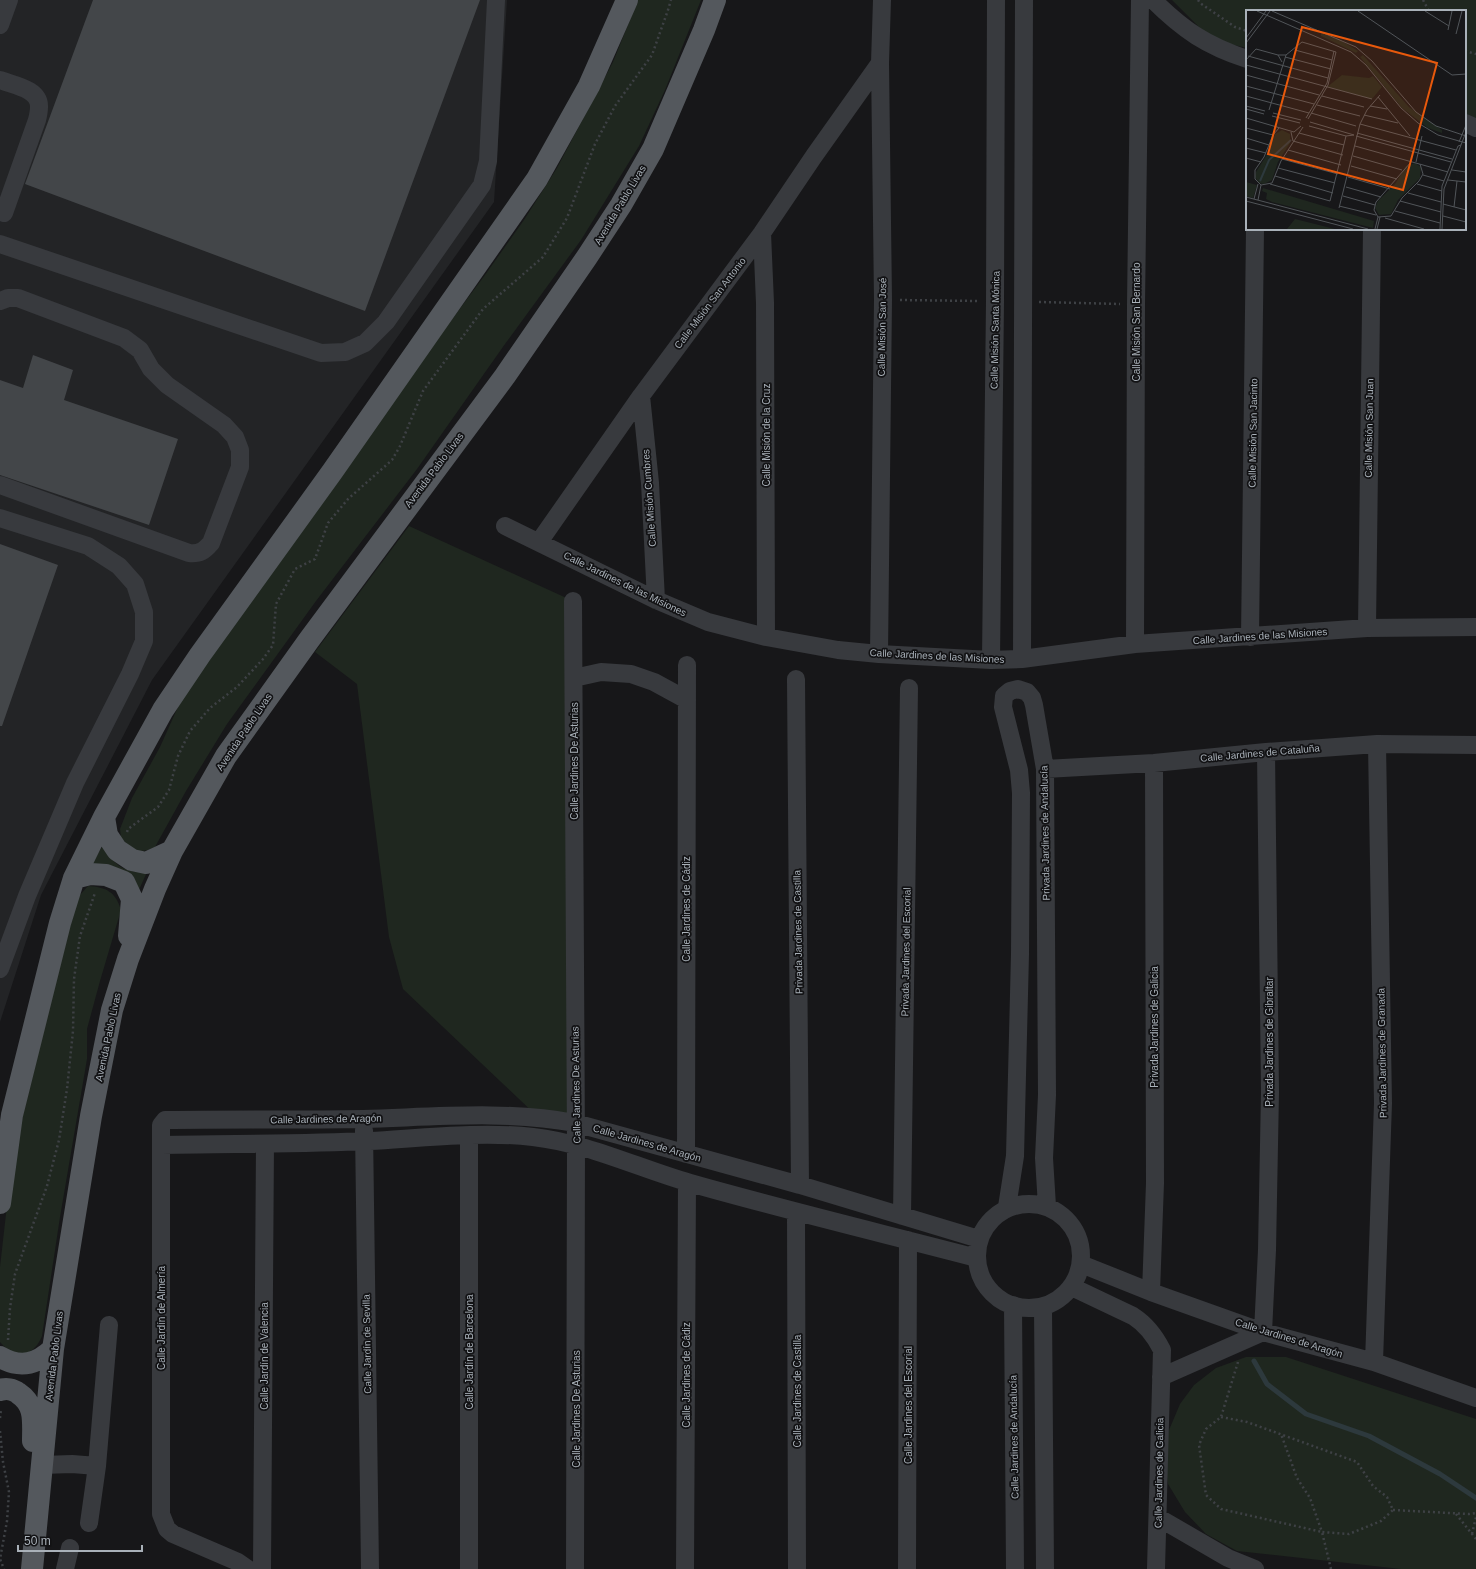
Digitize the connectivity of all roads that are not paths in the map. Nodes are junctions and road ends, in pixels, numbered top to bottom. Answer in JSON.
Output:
{"nodes":[{"id":1,"x":9,"y":0,"type":"edge"},
{"id":2,"x":496,"y":0,"type":"edge"},
{"id":3,"x":627,"y":0,"type":"edge"},
{"id":4,"x":715,"y":0,"type":"edge"},
{"id":5,"x":882,"y":0,"type":"edge"},
{"id":6,"x":996,"y":0,"type":"edge"},
{"id":7,"x":1024,"y":0,"type":"edge"},
{"id":8,"x":1140,"y":0,"type":"edge"},
{"id":9,"x":1153,"y":0,"type":"edge"},
{"id":10,"x":0,"y":25,"type":"edge"},
{"id":11,"x":1246,"y":59,"type":"edge"},
{"id":12,"x":880,"y":63,"type":"junction"},
{"id":13,"x":0,"y":80,"type":"edge"},
{"id":14,"x":1466,"y":123,"type":"edge"},
{"id":15,"x":1476,"y":128,"type":"edge"},
{"id":16,"x":4,"y":213,"type":"dead end"},
{"id":17,"x":1255,"y":230,"type":"edge"},
{"id":18,"x":1372,"y":230,"type":"edge"},
{"id":19,"x":762,"y":233,"type":"junction"},
{"id":20,"x":0,"y":244,"type":"edge"},
{"id":21,"x":0,"y":301,"type":"edge"},
{"id":22,"x":995,"y":302,"type":"junction"},
{"id":23,"x":1024,"y":302,"type":"junction"},
{"id":24,"x":641,"y":396,"type":"junction"},
{"id":25,"x":0,"y":485,"type":"edge"},
{"id":26,"x":0,"y":518,"type":"edge"},
{"id":27,"x":505,"y":526,"type":"dead end"},
{"id":28,"x":538,"y":542,"type":"junction"},
{"id":29,"x":656,"y":600,"type":"junction"},
{"id":30,"x":573,"y":601,"type":"dead end"},
{"id":31,"x":1476,"y":627,"type":"edge"},
{"id":32,"x":1367,"y":628,"type":"junction"},
{"id":33,"x":766,"y":637,"type":"junction"},
{"id":34,"x":1250,"y":637,"type":"junction"},
{"id":35,"x":1136,"y":644,"type":"junction"},
{"id":36,"x":879,"y":654,"type":"junction"},
{"id":37,"x":1022,"y":659,"type":"junction"},
{"id":38,"x":991,"y":660,"type":"junction"},
{"id":39,"x":687,"y":665,"type":"dead end"},
{"id":40,"x":574,"y":678,"type":"junction"},
{"id":41,"x":796,"y":679,"type":"dead end"},
{"id":42,"x":909,"y":688,"type":"dead end"},
{"id":43,"x":687,"y":700,"type":"junction"},
{"id":44,"x":1377,"y":744,"type":"junction"},
{"id":45,"x":1476,"y":745,"type":"edge"},
{"id":46,"x":1266,"y":752,"type":"junction"},
{"id":47,"x":1154,"y":763,"type":"junction"},
{"id":48,"x":1045,"y":769,"type":"junction"},
{"id":49,"x":104,"y":817,"type":"junction"},
{"id":50,"x":172,"y":851,"type":"junction"},
{"id":51,"x":74,"y":878,"type":"junction"},
{"id":52,"x":128,"y":960,"type":"junction"},
{"id":53,"x":0,"y":969,"type":"edge"},
{"id":54,"x":364,"y":1119,"type":"junction"},
{"id":55,"x":162,"y":1123,"type":"joint"},
{"id":56,"x":575,"y":1123,"type":"junction"},
{"id":57,"x":469,"y":1136,"type":"junction"},
{"id":58,"x":365,"y":1141,"type":"junction"},
{"id":59,"x":266,"y":1144,"type":"junction"},
{"id":60,"x":162,"y":1145,"type":"junction"},
{"id":61,"x":576,"y":1146,"type":"junction"},
{"id":62,"x":686,"y":1154,"type":"junction"},
{"id":63,"x":686,"y":1182,"type":"junction"},
{"id":64,"x":800,"y":1185,"type":"junction"},
{"id":65,"x":0,"y":1204,"type":"edge"},
{"id":66,"x":1047,"y":1206,"type":"junction"},
{"id":67,"x":1007,"y":1207,"type":"junction"},
{"id":68,"x":796,"y":1212,"type":"junction"},
{"id":69,"x":902,"y":1216,"type":"junction"},
{"id":70,"x":979,"y":1239,"type":"junction"},
{"id":71,"x":908,"y":1240,"type":"junction"},
{"id":72,"x":977,"y":1258,"type":"junction"},
{"id":73,"x":1081,"y":1264,"type":"junction"},
{"id":74,"x":1072,"y":1287,"type":"junction"},
{"id":75,"x":1151,"y":1292,"type":"junction"},
{"id":76,"x":1013,"y":1305,"type":"junction"},
{"id":77,"x":1043,"y":1307,"type":"junction"},
{"id":78,"x":109,"y":1325,"type":"dead end"},
{"id":79,"x":1263,"y":1332,"type":"junction"},
{"id":80,"x":53,"y":1349,"type":"junction"},
{"id":81,"x":0,"y":1357,"type":"edge"},
{"id":82,"x":1374,"y":1362,"type":"junction"},
{"id":83,"x":1161,"y":1377,"type":"junction"},
{"id":84,"x":0,"y":1390,"type":"edge"},
{"id":85,"x":1476,"y":1398,"type":"edge"},
{"id":86,"x":42,"y":1465,"type":"junction"},
{"id":87,"x":97,"y":1466,"type":"junction"},
{"id":88,"x":1159,"y":1518,"type":"junction"},
{"id":89,"x":89,"y":1523,"type":"dead end"},
{"id":90,"x":70,"y":1548,"type":"dead end"},
{"id":91,"x":33,"y":1563,"type":"edge"},
{"id":92,"x":65,"y":1569,"type":"edge"},
{"id":93,"x":248,"y":1569,"type":"edge"},
{"id":94,"x":262,"y":1569,"type":"edge"},
{"id":95,"x":370,"y":1569,"type":"edge"},
{"id":96,"x":469,"y":1569,"type":"edge"},
{"id":97,"x":575,"y":1569,"type":"edge"},
{"id":98,"x":685,"y":1569,"type":"edge"},
{"id":99,"x":797,"y":1569,"type":"edge"},
{"id":100,"x":907,"y":1569,"type":"edge"},
{"id":101,"x":1015,"y":1569,"type":"edge"},
{"id":102,"x":1045,"y":1569,"type":"edge"},
{"id":103,"x":1156,"y":1569,"type":"edge"},
{"id":104,"x":1256,"y":1569,"type":"edge"}],
"edges":[{"from":1,"to":10,"type":"street"},
{"from":2,"to":20,"type":"street"},
{"from":3,"to":49,"type":"main road"},
{"from":4,"to":50,"type":"main road","name":"Avenida Pablo Livas"},
{"from":5,"to":12,"type":"street","name":"Calle Misión San José"},
{"from":6,"to":22,"type":"street","name":"Calle Misión Santa Mónica"},
{"from":7,"to":23,"type":"street"},
{"from":8,"to":35,"type":"street","name":"Calle Misión San Bernardo"},
{"from":9,"to":11,"type":"street"},
{"from":12,"to":19,"type":"street","name":"Calle Misión San Antonio"},
{"from":12,"to":36,"type":"street","name":"Calle Misión San José"},
{"from":13,"to":16,"type":"street"},
{"from":14,"to":15,"type":"street"},
{"from":17,"to":34,"type":"street","name":"Calle Misión San Jacinto"},
{"from":18,"to":32,"type":"street","name":"Calle Misión San Juan"},
{"from":19,"to":24,"type":"street","name":"Calle Misión San Antonio"},
{"from":19,"to":33,"type":"street","name":"Calle Misión de la Cruz"},
{"from":21,"to":25,"type":"street"},
{"from":22,"to":23,"type":"street"},
{"from":22,"to":38,"type":"street","name":"Calle Misión Santa Mónica"},
{"from":23,"to":37,"type":"street"},
{"from":24,"to":28,"type":"street","name":"Calle Misión San Antonio"},
{"from":24,"to":29,"type":"street","name":"Calle Misión Cumbres"},
{"from":26,"to":53,"type":"street"},
{"from":27,"to":28,"type":"street","name":"Calle Jardines de las Misiones"},
{"from":28,"to":29,"type":"street","name":"Calle Jardines de las Misiones"},
{"from":29,"to":33,"type":"street","name":"Calle Jardines de las Misiones"},
{"from":30,"to":40,"type":"street","name":"Calle Jardines De Asturias"},
{"from":31,"to":32,"type":"street","name":"Calle Jardines de las Misiones"},
{"from":32,"to":34,"type":"street","name":"Calle Jardines de las Misiones"},
{"from":33,"to":36,"type":"street","name":"Calle Jardines de las Misiones"},
{"from":34,"to":35,"type":"street","name":"Calle Jardines de las Misiones"},
{"from":35,"to":37,"type":"street","name":"Calle Jardines de las Misiones"},
{"from":36,"to":38,"type":"street","name":"Calle Jardines de las Misiones"},
{"from":37,"to":38,"type":"street","name":"Calle Jardines de las Misiones"},
{"from":39,"to":43,"type":"street","name":"Calle Jardines de Cádiz"},
{"from":40,"to":43,"type":"street"},
{"from":40,"to":56,"type":"street","name":"Calle Jardines De Asturias"},
{"from":41,"to":64,"type":"street","name":"Privada Jardines de Castilla"},
{"from":42,"to":69,"type":"street","name":"Privada Jardines del Escorial"},
{"from":43,"to":62,"type":"street","name":"Calle Jardines de Cádiz"},
{"from":44,"to":45,"type":"street","name":"Calle Jardines de Cataluña"},
{"from":44,"to":46,"type":"street","name":"Calle Jardines de Cataluña"},
{"from":44,"to":82,"type":"street","name":"Privada Jardines de Granada"},
{"from":46,"to":47,"type":"street","name":"Calle Jardines de Cataluña"},
{"from":46,"to":79,"type":"street","name":"Privada Jardines de Gibraltar"},
{"from":47,"to":48,"type":"street","name":"Calle Jardines de Cataluña"},
{"from":47,"to":75,"type":"street","name":"Privada Jardines de Galicia"},
{"from":48,"to":66,"type":"street","name":"Privada Jardines de Andalucía"},
{"from":48,"to":67,"type":"street","name":"Privada Jardines de Andalucía"},
{"from":49,"to":50,"type":"main road"},
{"from":49,"to":51,"type":"main road"},
{"from":50,"to":52,"type":"main road","name":"Avenida Pablo Livas"},
{"from":51,"to":52,"type":"main road"},
{"from":51,"to":65,"type":"main road"},
{"from":52,"to":80,"type":"main road","name":"Avenida Pablo Livas"},
{"from":54,"to":55,"type":"street","name":"Calle Jardines de Aragón"},
{"from":54,"to":56,"type":"street","name":"Calle Jardines de Aragón"},
{"from":54,"to":58,"type":"street","name":"Calle Jardín de Sevilla"},
{"from":55,"to":60,"type":"street","name":"Calle Jardín de Almería"},
{"from":56,"to":61,"type":"street","name":"Calle Jardines De Asturias"},
{"from":56,"to":62,"type":"street","name":"Calle Jardines de Aragón"},
{"from":57,"to":58,"type":"street"},
{"from":57,"to":61,"type":"street"},
{"from":57,"to":96,"type":"street","name":"Calle Jardín de Barcelona"},
{"from":58,"to":59,"type":"street"},
{"from":58,"to":95,"type":"street","name":"Calle Jardín de Sevilla"},
{"from":59,"to":60,"type":"street"},
{"from":59,"to":94,"type":"street","name":"Calle Jardín de Valencia"},
{"from":60,"to":93,"type":"street","name":"Calle Jardín de Almería"},
{"from":61,"to":63,"type":"street"},
{"from":61,"to":97,"type":"street","name":"Calle Jardines De Asturias"},
{"from":62,"to":64,"type":"street","name":"Calle Jardines de Aragón"},
{"from":63,"to":68,"type":"street"},
{"from":63,"to":98,"type":"street","name":"Calle Jardines de Cádiz"},
{"from":64,"to":69,"type":"street","name":"Calle Jardines de Aragón"},
{"from":66,"to":67,"type":"street"},
{"from":66,"to":73,"type":"street"},
{"from":67,"to":70,"type":"street"},
{"from":68,"to":71,"type":"street"},
{"from":68,"to":99,"type":"street","name":"Calle Jardines de Castilla"},
{"from":69,"to":70,"type":"street","name":"Calle Jardines de Aragón"},
{"from":70,"to":72,"type":"street"},
{"from":71,"to":72,"type":"street"},
{"from":71,"to":100,"type":"street","name":"Calle Jardines del Escorial"},
{"from":72,"to":76,"type":"street"},
{"from":73,"to":74,"type":"street"},
{"from":73,"to":75,"type":"street","name":"Calle Jardines de Aragón"},
{"from":74,"to":77,"type":"street"},
{"from":74,"to":83,"type":"street","name":"Calle Jardines de Galicia"},
{"from":75,"to":79,"type":"street","name":"Calle Jardines de Aragón"},
{"from":76,"to":77,"type":"street"},
{"from":76,"to":101,"type":"street","name":"Calle Jardines de Andalucía"},
{"from":77,"to":102,"type":"street"},
{"from":78,"to":87,"type":"street"},
{"from":79,"to":82,"type":"street","name":"Calle Jardines de Aragón"},
{"from":79,"to":83,"type":"street"},
{"from":80,"to":81,"type":"main road"},
{"from":80,"to":86,"type":"main road","name":"Avenida Pablo Livas"},
{"from":82,"to":85,"type":"street","name":"Calle Jardines de Aragón"},
{"from":83,"to":88,"type":"street","name":"Calle Jardines de Galicia"},
{"from":84,"to":91,"type":"main road"},
{"from":86,"to":87,"type":"street"},
{"from":86,"to":91,"type":"main road","name":"Avenida Pablo Livas"},
{"from":87,"to":89,"type":"street"},
{"from":88,"to":103,"type":"street","name":"Calle Jardines de Galicia"},
{"from":88,"to":104,"type":"street"},
{"from":90,"to":92,"type":"street"}]}
